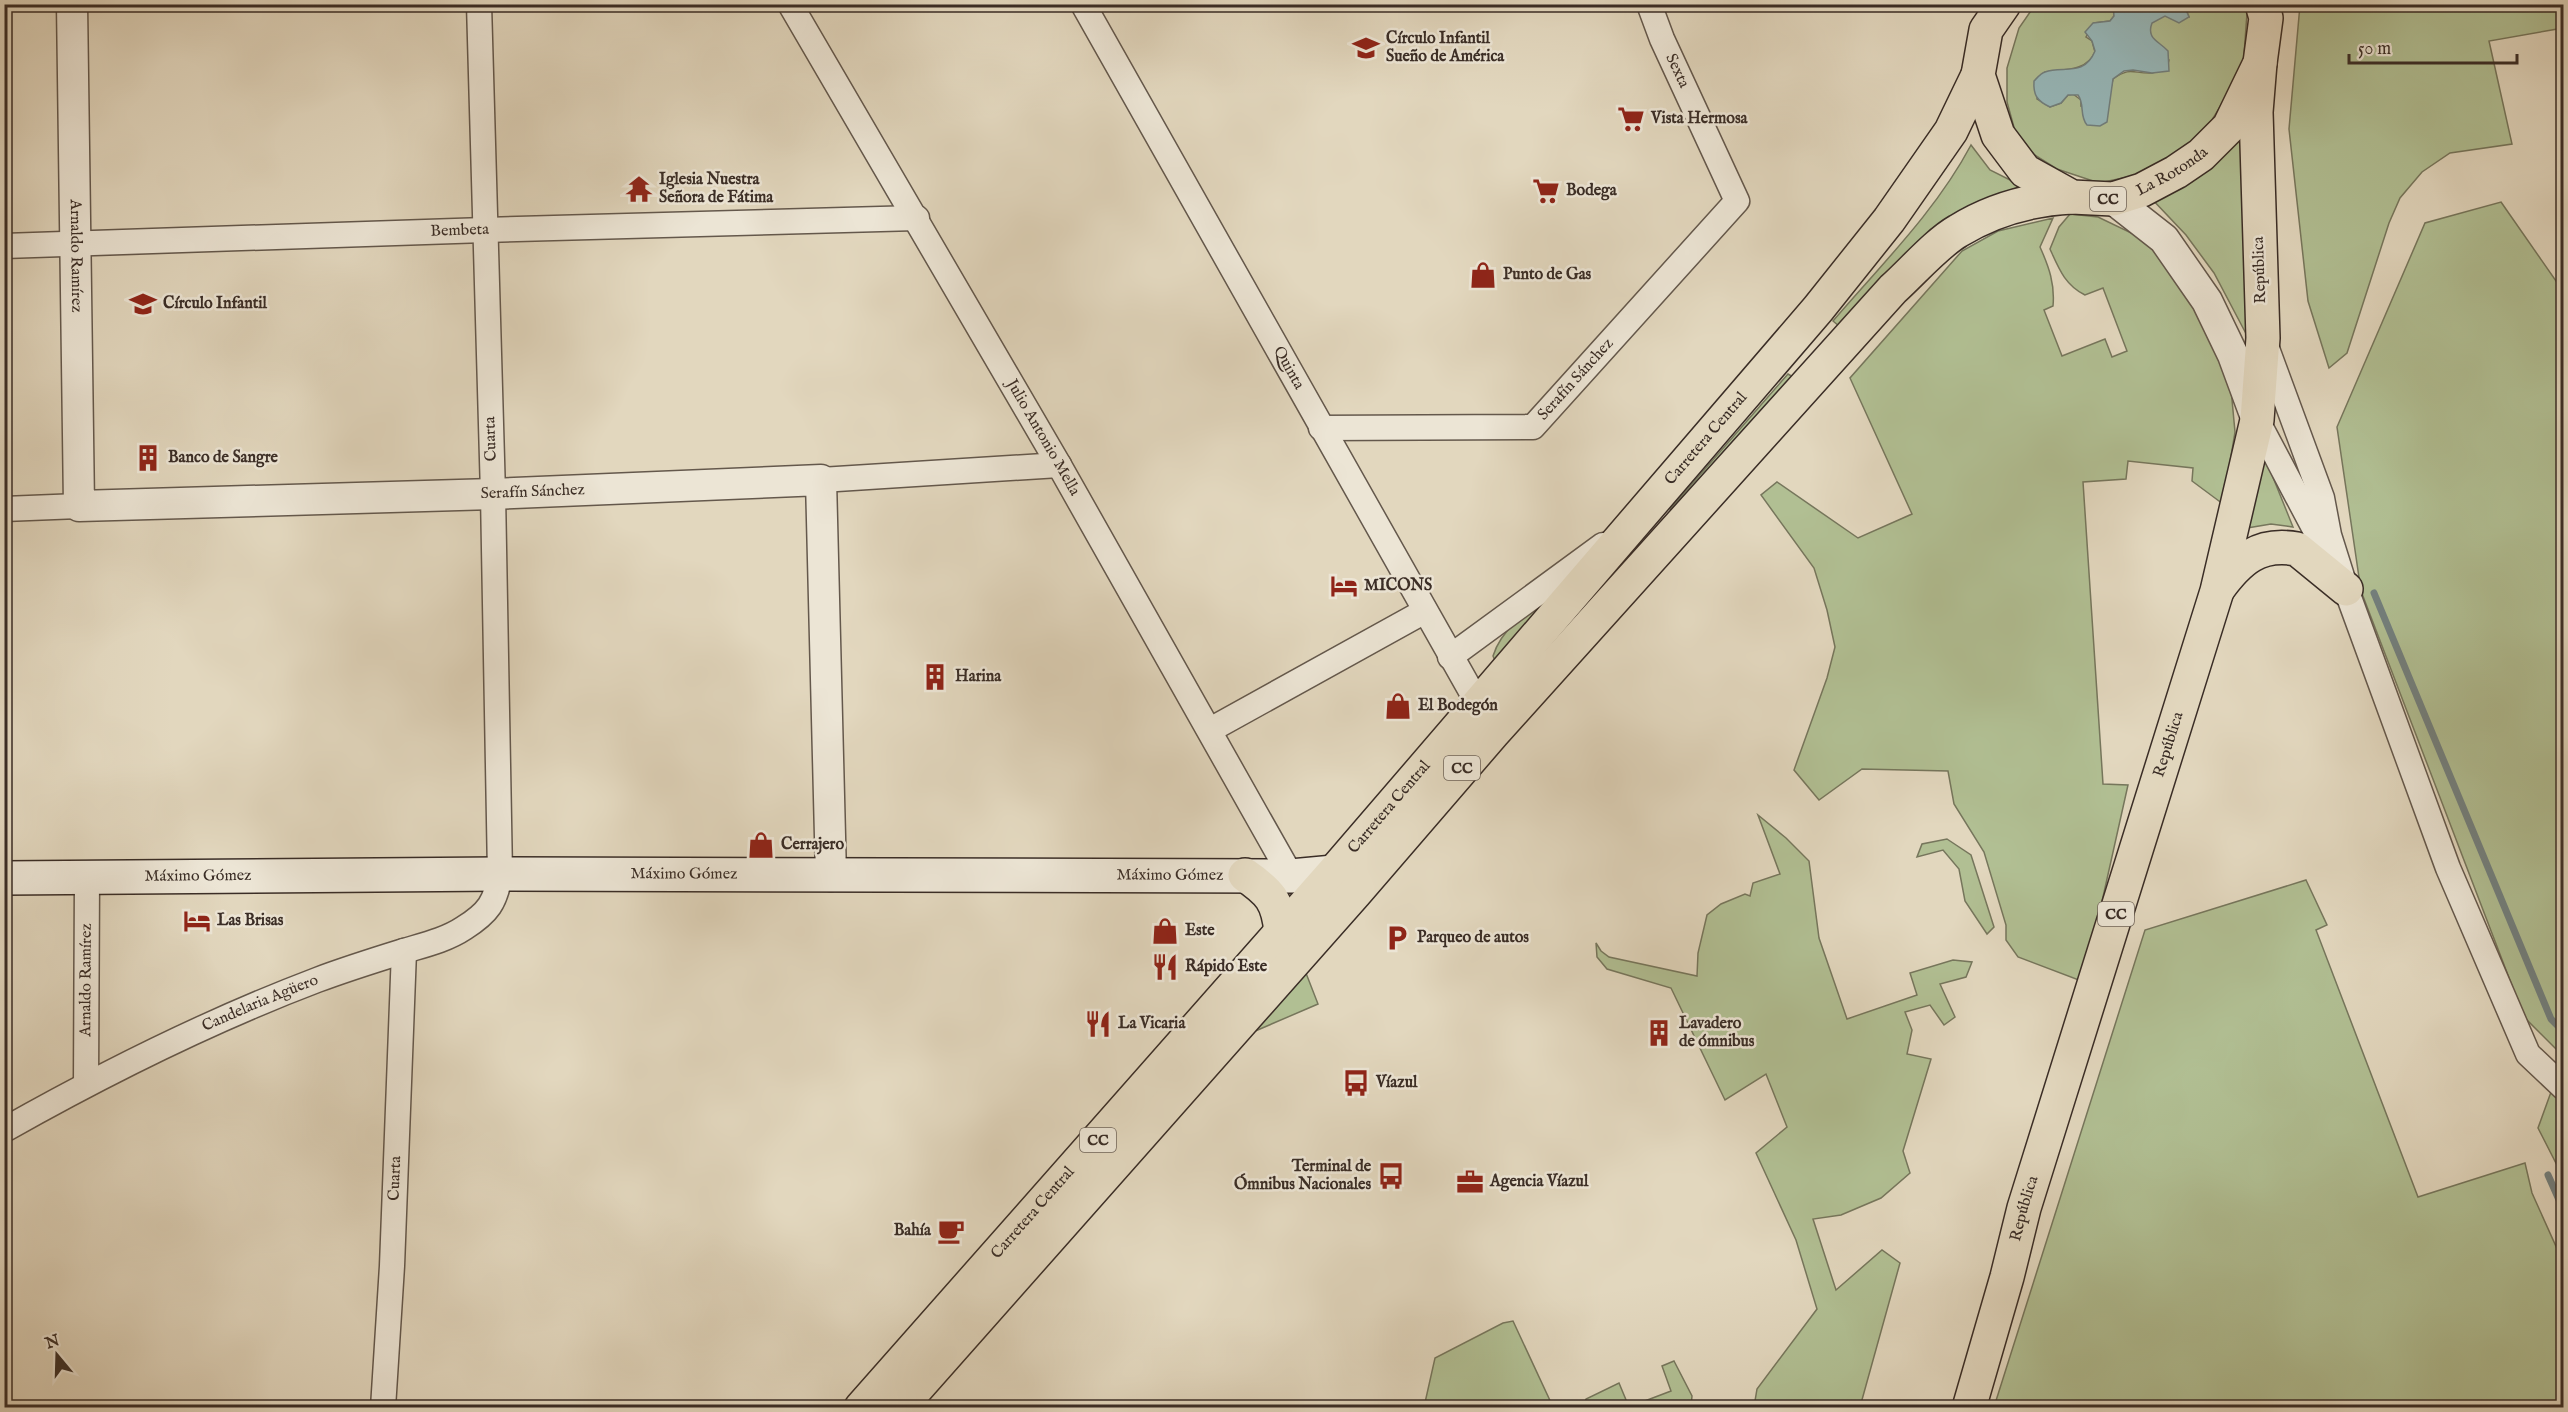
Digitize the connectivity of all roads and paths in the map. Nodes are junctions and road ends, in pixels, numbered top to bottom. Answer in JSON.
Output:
{"nodes":[{"id":1,"x":72,"y":4,"type":"edge"},
{"id":2,"x":479,"y":4,"type":"edge"},
{"id":3,"x":790,"y":4,"type":"edge"},
{"id":4,"x":1083,"y":4,"type":"edge"},
{"id":5,"x":1649,"y":4,"type":"edge"},
{"id":6,"x":2266,"y":9,"type":"edge"},
{"id":7,"x":1994,"y":13,"type":"edge"},
{"id":8,"x":2260,"y":63,"type":"junction"},
{"id":9,"x":1978,"y":75,"type":"junction"},
{"id":10,"x":2072,"y":197,"type":"junction"},
{"id":11,"x":2113,"y":199,"type":"junction"},
{"id":12,"x":1737,"y":201,"type":"joint"},
{"id":13,"x":916,"y":218,"type":"junction"},
{"id":14,"x":485,"y":230,"type":"junction"},
{"id":15,"x":76,"y":244,"type":"junction"},
{"id":16,"x":4,"y":246,"type":"edge"},
{"id":17,"x":2263,"y":338,"type":"junction"},
{"id":18,"x":2257,"y":420,"type":"junction"},
{"id":19,"x":1321,"y":428,"type":"junction"},
{"id":20,"x":1059,"y":465,"type":"junction"},
{"id":21,"x":820,"y":480,"type":"junction"},
{"id":22,"x":493,"y":494,"type":"junction"},
{"id":23,"x":79,"y":506,"type":"junction"},
{"id":24,"x":4,"y":509,"type":"edge"},
{"id":25,"x":1631,"y":526,"type":"junction"},
{"id":26,"x":2346,"y":589,"type":"junction"},
{"id":27,"x":2217,"y":591,"type":"junction"},
{"id":28,"x":1425,"y":610,"type":"junction"},
{"id":29,"x":1450,"y":657,"type":"junction"},
{"id":30,"x":1479,"y":704,"type":"junction"},
{"id":31,"x":1210,"y":730,"type":"junction"},
{"id":32,"x":1493,"y":733,"type":"junction"},
{"id":33,"x":500,"y":874,"type":"junction"},
{"id":34,"x":1245,"y":874,"type":"junction"},
{"id":35,"x":831,"y":876,"type":"junction"},
{"id":36,"x":1291,"y":876,"type":"junction"},
{"id":37,"x":87,"y":877,"type":"junction"},
{"id":38,"x":4,"y":878,"type":"edge"},
{"id":39,"x":1345,"y":882,"type":"junction"},
{"id":40,"x":1281,"y":932,"type":"junction"},
{"id":41,"x":404,"y":951,"type":"junction"},
{"id":42,"x":86,"y":1084,"type":"junction"},
{"id":43,"x":2564,"y":1088,"type":"edge"},
{"id":44,"x":4,"y":1130,"type":"edge"},
{"id":45,"x":383,"y":1407,"type":"edge"},
{"id":46,"x":861,"y":1407,"type":"edge"},
{"id":47,"x":900,"y":1407,"type":"edge"},
{"id":48,"x":1969,"y":1407,"type":"edge"}],
"edges":[{"from":1,"to":15,"type":"street","name":"Arnaldo Ramírez"},
{"from":2,"to":14,"type":"street","name":"Cuarta"},
{"from":3,"to":13,"type":"street","name":"Julio Antonio Mella"},
{"from":4,"to":19,"type":"street","name":"Quinta"},
{"from":5,"to":12,"type":"street","name":"Sexta"},
{"from":6,"to":8,"type":"main road","name":"La Rotonda","number":"CC"},
{"from":7,"to":9,"type":"main road","name":"La Rotonda","number":"CC"},
{"from":8,"to":11,"type":"main road","name":"La Rotonda","number":"CC"},
{"from":8,"to":17,"type":"main road","name":"República","number":"CC"},
{"from":9,"to":10,"type":"main road","name":"La Rotonda","number":"CC"},
{"from":9,"to":25,"type":"main road","name":"Carretera Central","number":"CC"},
{"from":10,"to":11,"type":"main road","name":"La Rotonda","number":"CC"},
{"from":10,"to":32,"type":"main road","name":"Carretera Central","number":"CC"},
{"from":11,"to":18,"type":"street"},
{"from":12,"to":19,"type":"street","name":"Serafín Sánchez"},
{"from":13,"to":14,"type":"street","name":"Bembeta"},
{"from":13,"to":20,"type":"street","name":"Julio Antonio Mella"},
{"from":14,"to":15,"type":"street","name":"Bembeta"},
{"from":14,"to":22,"type":"street","name":"Cuarta"},
{"from":15,"to":16,"type":"street","name":"Bembeta"},
{"from":15,"to":23,"type":"street","name":"Arnaldo Ramírez"},
{"from":17,"to":18,"type":"main road","name":"República","number":"CC"},
{"from":17,"to":26,"type":"street"},
{"from":18,"to":26,"type":"street"},
{"from":18,"to":27,"type":"main road","name":"República","number":"CC"},
{"from":19,"to":28,"type":"street","name":"Quinta"},
{"from":20,"to":21,"type":"street","name":"Serafín Sánchez"},
{"from":20,"to":31,"type":"street","name":"Julio Antonio Mella"},
{"from":21,"to":22,"type":"street","name":"Serafín Sánchez"},
{"from":21,"to":35,"type":"street"},
{"from":22,"to":23,"type":"street","name":"Serafín Sánchez"},
{"from":22,"to":33,"type":"street","name":"Cuarta"},
{"from":23,"to":24,"type":"street","name":"Serafín Sánchez"},
{"from":25,"to":29,"type":"street"},
{"from":25,"to":30,"type":"main road","name":"Carretera Central","number":"CC"},
{"from":26,"to":27,"type":"main road"},
{"from":26,"to":43,"type":"street"},
{"from":27,"to":48,"type":"main road","name":"República","number":"CC"},
{"from":28,"to":29,"type":"street","name":"Quinta"},
{"from":28,"to":31,"type":"street"},
{"from":29,"to":30,"type":"street","name":"Quinta"},
{"from":30,"to":32,"type":"street","name":"Quinta"},
{"from":30,"to":39,"type":"main road","name":"Carretera Central","number":"CC"},
{"from":31,"to":36,"type":"street","name":"Julio Antonio Mella"},
{"from":32,"to":39,"type":"main road","name":"Carretera Central","number":"CC"},
{"from":33,"to":35,"type":"main road","name":"Máximo Gómez"},
{"from":33,"to":37,"type":"main road","name":"Máximo Gómez"},
{"from":33,"to":41,"type":"street","name":"Candelaria Agüero"},
{"from":34,"to":35,"type":"main road","name":"Máximo Gómez"},
{"from":34,"to":36,"type":"main road","name":"Máximo Gómez"},
{"from":34,"to":40,"type":"main road"},
{"from":36,"to":39,"type":"main road","name":"Máximo Gómez"},
{"from":37,"to":38,"type":"main road","name":"Máximo Gómez"},
{"from":37,"to":42,"type":"street","name":"Arnaldo Ramírez"},
{"from":39,"to":40,"type":"main road","name":"Carretera Central","number":"CC"},
{"from":39,"to":47,"type":"main road","name":"Carretera Central","number":"CC"},
{"from":40,"to":46,"type":"main road","name":"Carretera Central","number":"CC"},
{"from":41,"to":42,"type":"street","name":"Candelaria Agüero"},
{"from":41,"to":45,"type":"street","name":"Cuarta"},
{"from":42,"to":44,"type":"street","name":"Candelaria Agüero"}]}
